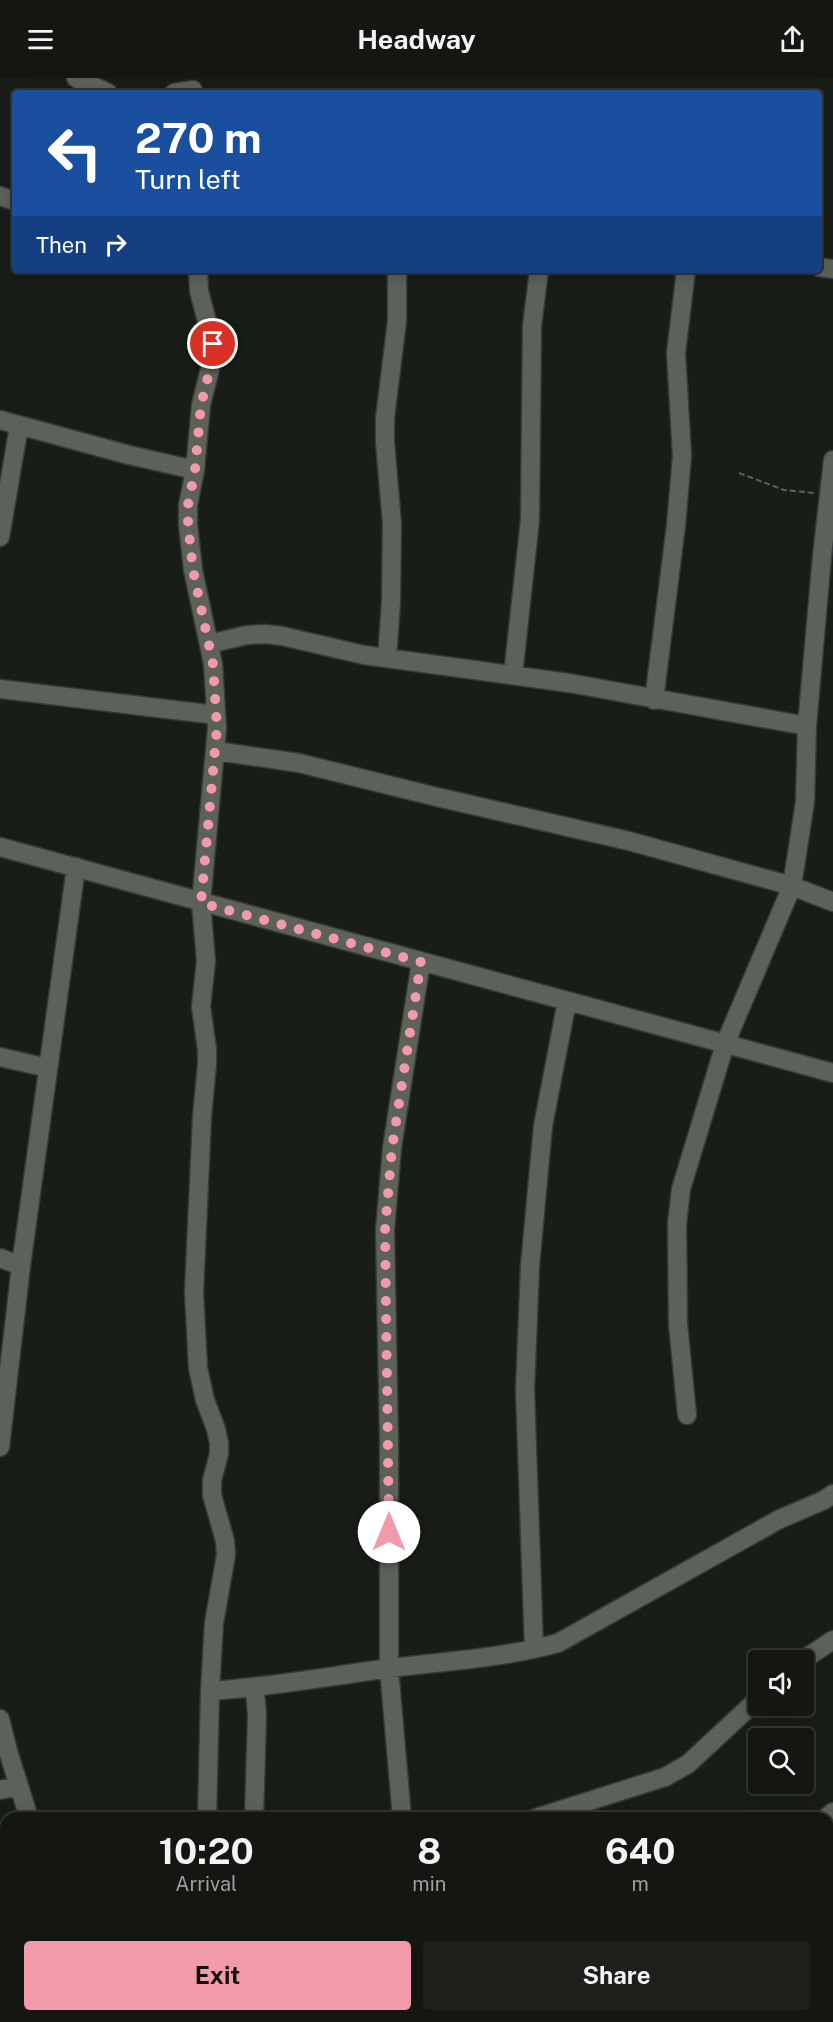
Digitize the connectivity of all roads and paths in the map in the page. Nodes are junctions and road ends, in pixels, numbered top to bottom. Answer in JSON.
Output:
{"nodes":[{"id":1,"x":76,"y":78,"type":"edge"},
{"id":2,"x":102,"y":90,"type":"edge"},
{"id":3,"x":198,"y":273,"type":"edge"},
{"id":4,"x":397,"y":273,"type":"edge"},
{"id":5,"x":539,"y":273,"type":"edge"},
{"id":6,"x":686,"y":273,"type":"edge"},
{"id":7,"x":0,"y":420,"type":"edge"},
{"id":8,"x":19,"y":426,"type":"junction"},
{"id":9,"x":833,"y":460,"type":"edge"},
{"id":10,"x":195,"y":470,"type":"junction"},
{"id":11,"x":739,"y":473,"type":"dead end"},
{"id":12,"x":831,"y":489,"type":"edge"},
{"id":13,"x":0,"y":532,"type":"edge"},
{"id":14,"x":0,"y":537,"type":"edge"},
{"id":15,"x":827,"y":558,"type":"edge"},
{"id":16,"x":208,"y":644,"type":"junction"},
{"id":17,"x":387,"y":658,"type":"junction"},
{"id":18,"x":513,"y":675,"type":"junction"},
{"id":19,"x":0,"y":689,"type":"edge"},
{"id":20,"x":654,"y":700,"type":"junction"},
{"id":21,"x":216,"y":715,"type":"junction"},
{"id":22,"x":807,"y":726,"type":"junction"},
{"id":23,"x":216,"y":752,"type":"junction"},
{"id":24,"x":0,"y":847,"type":"edge"},
{"id":25,"x":76,"y":867,"type":"junction"},
{"id":26,"x":792,"y":886,"type":"junction"},
{"id":27,"x":833,"y":902,"type":"edge"},
{"id":28,"x":201,"y":903,"type":"junction"},
{"id":29,"x":421,"y":962,"type":"junction"},
{"id":30,"x":567,"y":1001,"type":"junction"},
{"id":31,"x":725,"y":1044,"type":"junction"},
{"id":32,"x":0,"y":1056,"type":"edge"},
{"id":33,"x":48,"y":1068,"type":"junction"},
{"id":34,"x":833,"y":1073,"type":"edge"},
{"id":35,"x":0,"y":1258,"type":"edge"},
{"id":36,"x":21,"y":1266,"type":"junction"},
{"id":37,"x":687,"y":1415,"type":"dead end"},
{"id":38,"x":0,"y":1447,"type":"edge"},
{"id":39,"x":833,"y":1494,"type":"edge"},
{"id":40,"x":833,"y":1640,"type":"edge"},
{"id":41,"x":534,"y":1649,"type":"junction"},
{"id":42,"x":814,"y":1653,"type":"edge"},
{"id":43,"x":389,"y":1668,"type":"junction"},
{"id":44,"x":255,"y":1688,"type":"junction"},
{"id":45,"x":210,"y":1691,"type":"junction"},
{"id":46,"x":748,"y":1708,"type":"edge"},
{"id":47,"x":0,"y":1719,"type":"edge"},
{"id":48,"x":20,"y":1786,"type":"junction"},
{"id":49,"x":0,"y":1790,"type":"edge"},
{"id":50,"x":27,"y":1812,"type":"edge"},
{"id":51,"x":207,"y":1812,"type":"edge"},
{"id":52,"x":254,"y":1812,"type":"edge"},
{"id":53,"x":401,"y":1812,"type":"edge"},
{"id":54,"x":555,"y":1812,"type":"edge"}],
"edges":[{"from":1,"to":2,"type":"street"},
{"from":3,"to":10,"type":"street"},
{"from":4,"to":17,"type":"street"},
{"from":5,"to":18,"type":"street"},
{"from":6,"to":20,"type":"street"},
{"from":7,"to":8,"type":"street"},
{"from":8,"to":10,"type":"street"},
{"from":8,"to":13,"type":"street"},
{"from":9,"to":12,"type":"street"},
{"from":10,"to":16,"type":"street"},
{"from":11,"to":12,"type":"path"},
{"from":12,"to":15,"type":"street"},
{"from":13,"to":14,"type":"street"},
{"from":15,"to":22,"type":"street"},
{"from":16,"to":17,"type":"street"},
{"from":16,"to":21,"type":"street"},
{"from":17,"to":18,"type":"street"},
{"from":18,"to":20,"type":"street"},
{"from":19,"to":21,"type":"street"},
{"from":20,"to":22,"type":"street"},
{"from":21,"to":23,"type":"street"},
{"from":22,"to":26,"type":"street"},
{"from":23,"to":26,"type":"street"},
{"from":23,"to":28,"type":"street"},
{"from":24,"to":25,"type":"street"},
{"from":25,"to":28,"type":"street"},
{"from":25,"to":33,"type":"street"},
{"from":26,"to":27,"type":"street"},
{"from":26,"to":31,"type":"street"},
{"from":28,"to":29,"type":"street"},
{"from":28,"to":45,"type":"street"},
{"from":29,"to":30,"type":"street"},
{"from":29,"to":43,"type":"street"},
{"from":30,"to":31,"type":"street"},
{"from":30,"to":41,"type":"street"},
{"from":31,"to":34,"type":"street"},
{"from":31,"to":37,"type":"street"},
{"from":32,"to":33,"type":"street"},
{"from":33,"to":36,"type":"street"},
{"from":35,"to":36,"type":"street"},
{"from":36,"to":38,"type":"street"},
{"from":39,"to":41,"type":"street"},
{"from":40,"to":42,"type":"street"},
{"from":41,"to":43,"type":"street"},
{"from":43,"to":44,"type":"street"},
{"from":43,"to":53,"type":"street"},
{"from":44,"to":45,"type":"street"},
{"from":44,"to":52,"type":"street"},
{"from":45,"to":51,"type":"street"},
{"from":46,"to":54,"type":"street"},
{"from":47,"to":48,"type":"street"},
{"from":48,"to":49,"type":"street"},
{"from":48,"to":50,"type":"street"}]}
